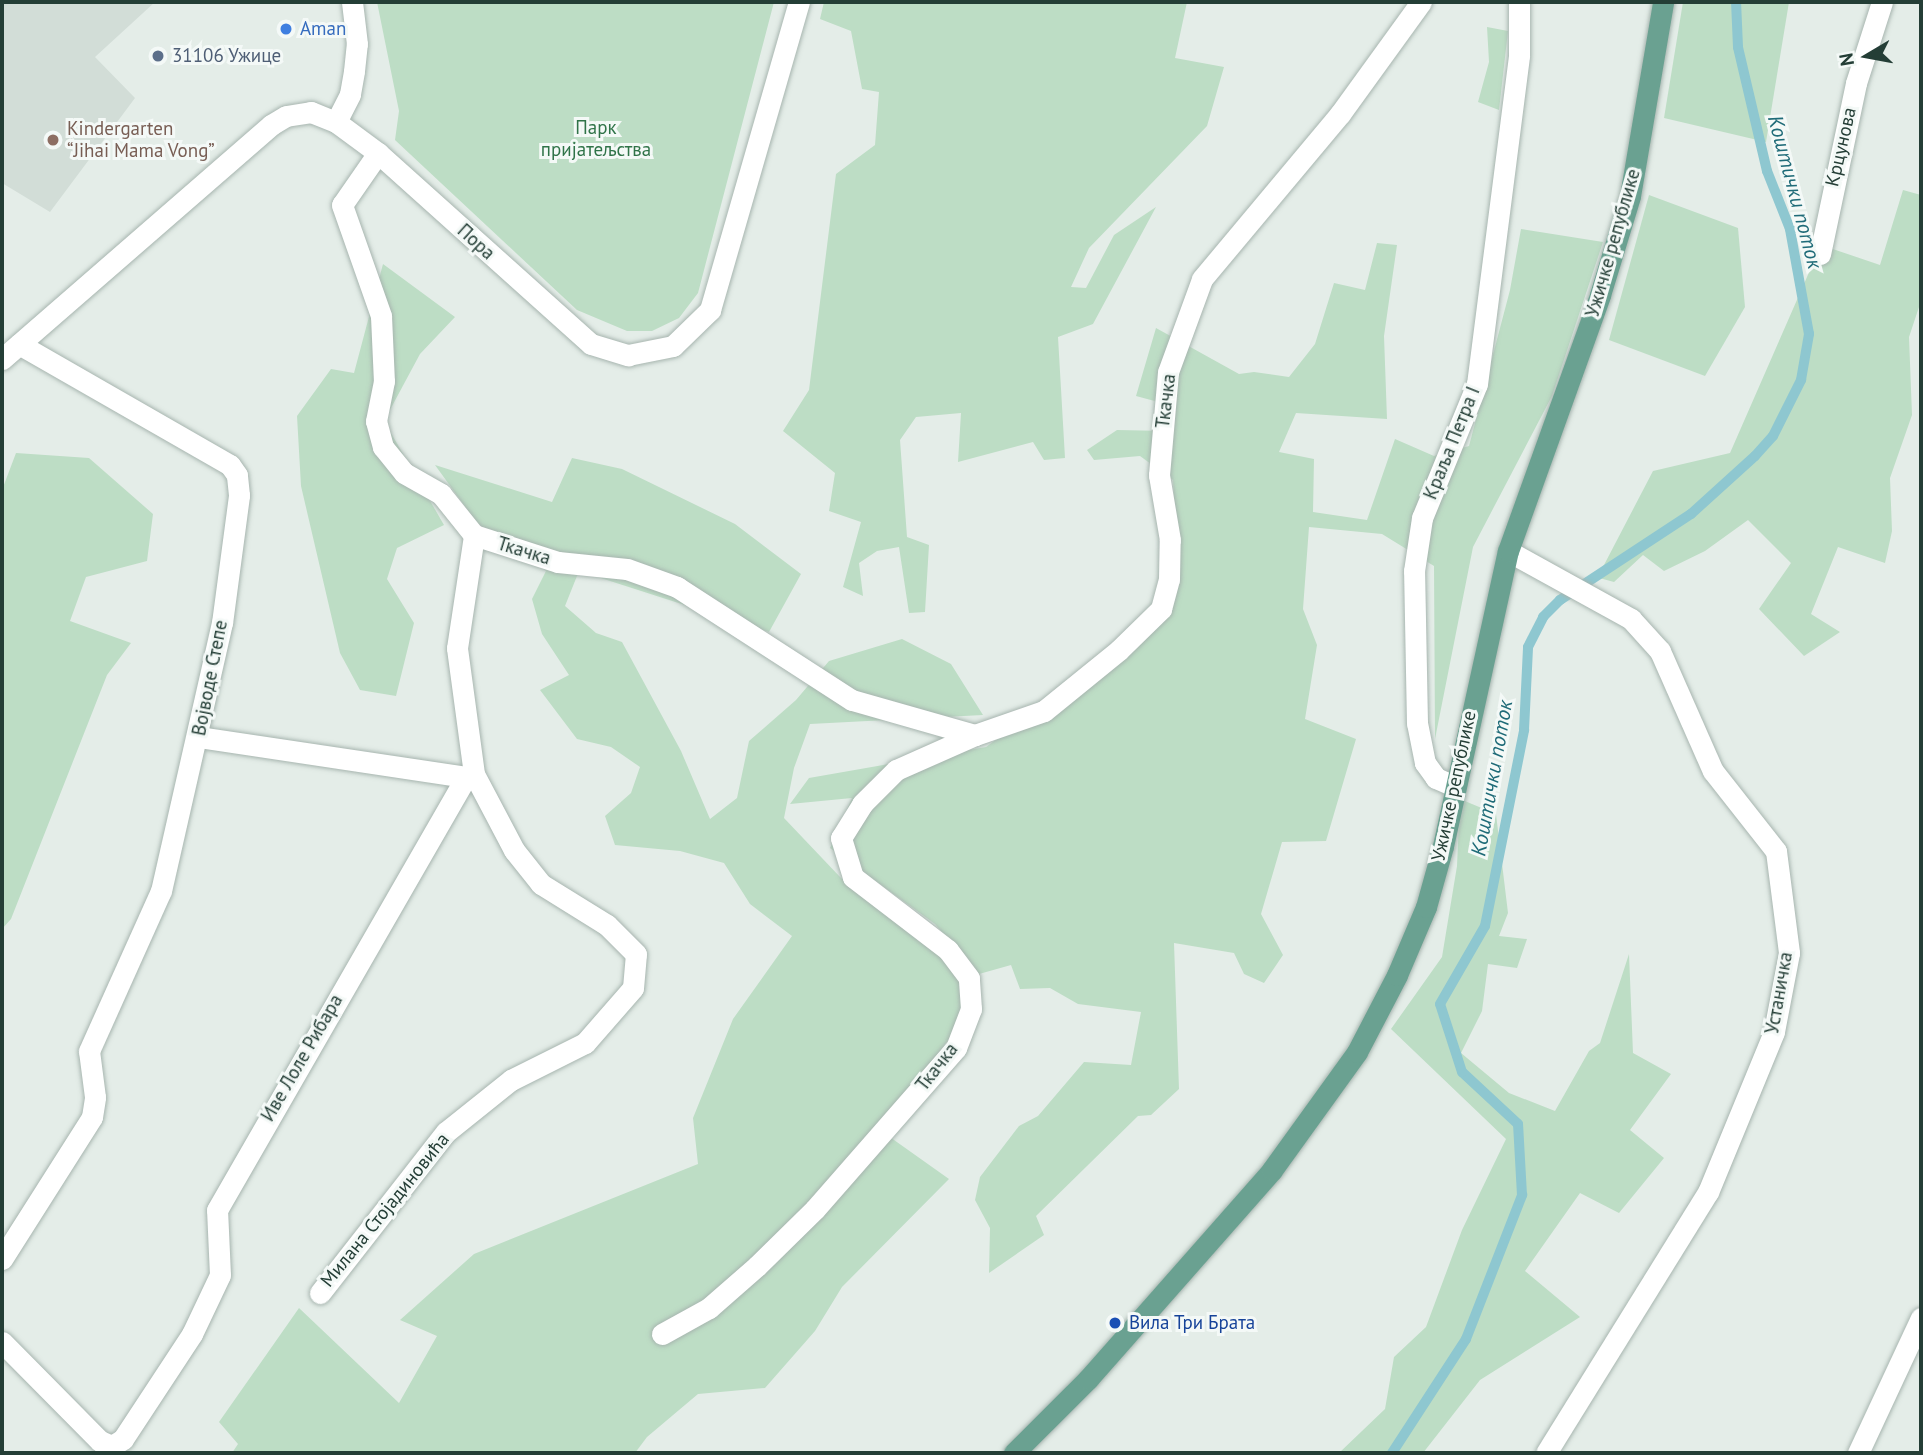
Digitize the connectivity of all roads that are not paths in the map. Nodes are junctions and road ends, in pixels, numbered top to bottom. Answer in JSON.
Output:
{"nodes":[{"id":1,"x":352,"y":2,"type":"edge"},
{"id":2,"x":799,"y":2,"type":"edge"},
{"id":3,"x":1421,"y":2,"type":"edge"},
{"id":4,"x":1519,"y":2,"type":"edge"},
{"id":5,"x":1663,"y":2,"type":"edge"},
{"id":6,"x":1882,"y":2,"type":"edge"},
{"id":7,"x":336,"y":122,"type":"junction"},
{"id":8,"x":378,"y":153,"type":"junction"},
{"id":9,"x":1820,"y":254,"type":"dead end"},
{"id":10,"x":19,"y":344,"type":"junction"},
{"id":11,"x":2,"y":359,"type":"edge"},
{"id":12,"x":474,"y":535,"type":"junction"},
{"id":13,"x":1508,"y":551,"type":"junction"},
{"id":14,"x":975,"y":735,"type":"junction"},
{"id":15,"x":198,"y":737,"type":"junction"},
{"id":16,"x":470,"y":776,"type":"junction"},
{"id":17,"x":1454,"y":786,"type":"junction"},
{"id":18,"x":2,"y":1259,"type":"edge"},
{"id":19,"x":320,"y":1293,"type":"dead end"},
{"id":20,"x":1921,"y":1318,"type":"edge"},
{"id":21,"x":662,"y":1334,"type":"dead end"},
{"id":22,"x":2,"y":1342,"type":"edge"},
{"id":23,"x":1014,"y":1453,"type":"edge"},
{"id":24,"x":1546,"y":1453,"type":"edge"},
{"id":25,"x":1858,"y":1453,"type":"edge"}],
"edges":[{"from":1,"to":7,"type":"street"},
{"from":2,"to":8,"type":"street","name":"Пора"},
{"from":3,"to":14,"type":"street","name":"Ткачка"},
{"from":4,"to":17,"type":"street","name":"Краља Петра I"},
{"from":5,"to":13,"type":"main road","name":"Ужичке републике"},
{"from":6,"to":9,"type":"street","name":"Крцунова"},
{"from":7,"to":8,"type":"street","name":"Пора"},
{"from":7,"to":10,"type":"street","name":"Пора"},
{"from":8,"to":12,"type":"street","name":"Ткачка"},
{"from":10,"to":11,"type":"street","name":"Пора"},
{"from":10,"to":15,"type":"street","name":"Војводе Степе"},
{"from":12,"to":14,"type":"street","name":"Ткачка"},
{"from":12,"to":16,"type":"street","name":"Милана Стојадиновића"},
{"from":13,"to":17,"type":"main road","name":"Ужичке републике"},
{"from":13,"to":24,"type":"street","name":"Устаничка"},
{"from":14,"to":21,"type":"street","name":"Ткачка"},
{"from":15,"to":16,"type":"street"},
{"from":15,"to":18,"type":"street","name":"Војводе Степе"},
{"from":16,"to":19,"type":"street","name":"Милана Стојадиновића"},
{"from":16,"to":22,"type":"street","name":"Иве Лоле Рибара"},
{"from":17,"to":23,"type":"main road","name":"Ужичке републике"},
{"from":20,"to":25,"type":"street"}]}
